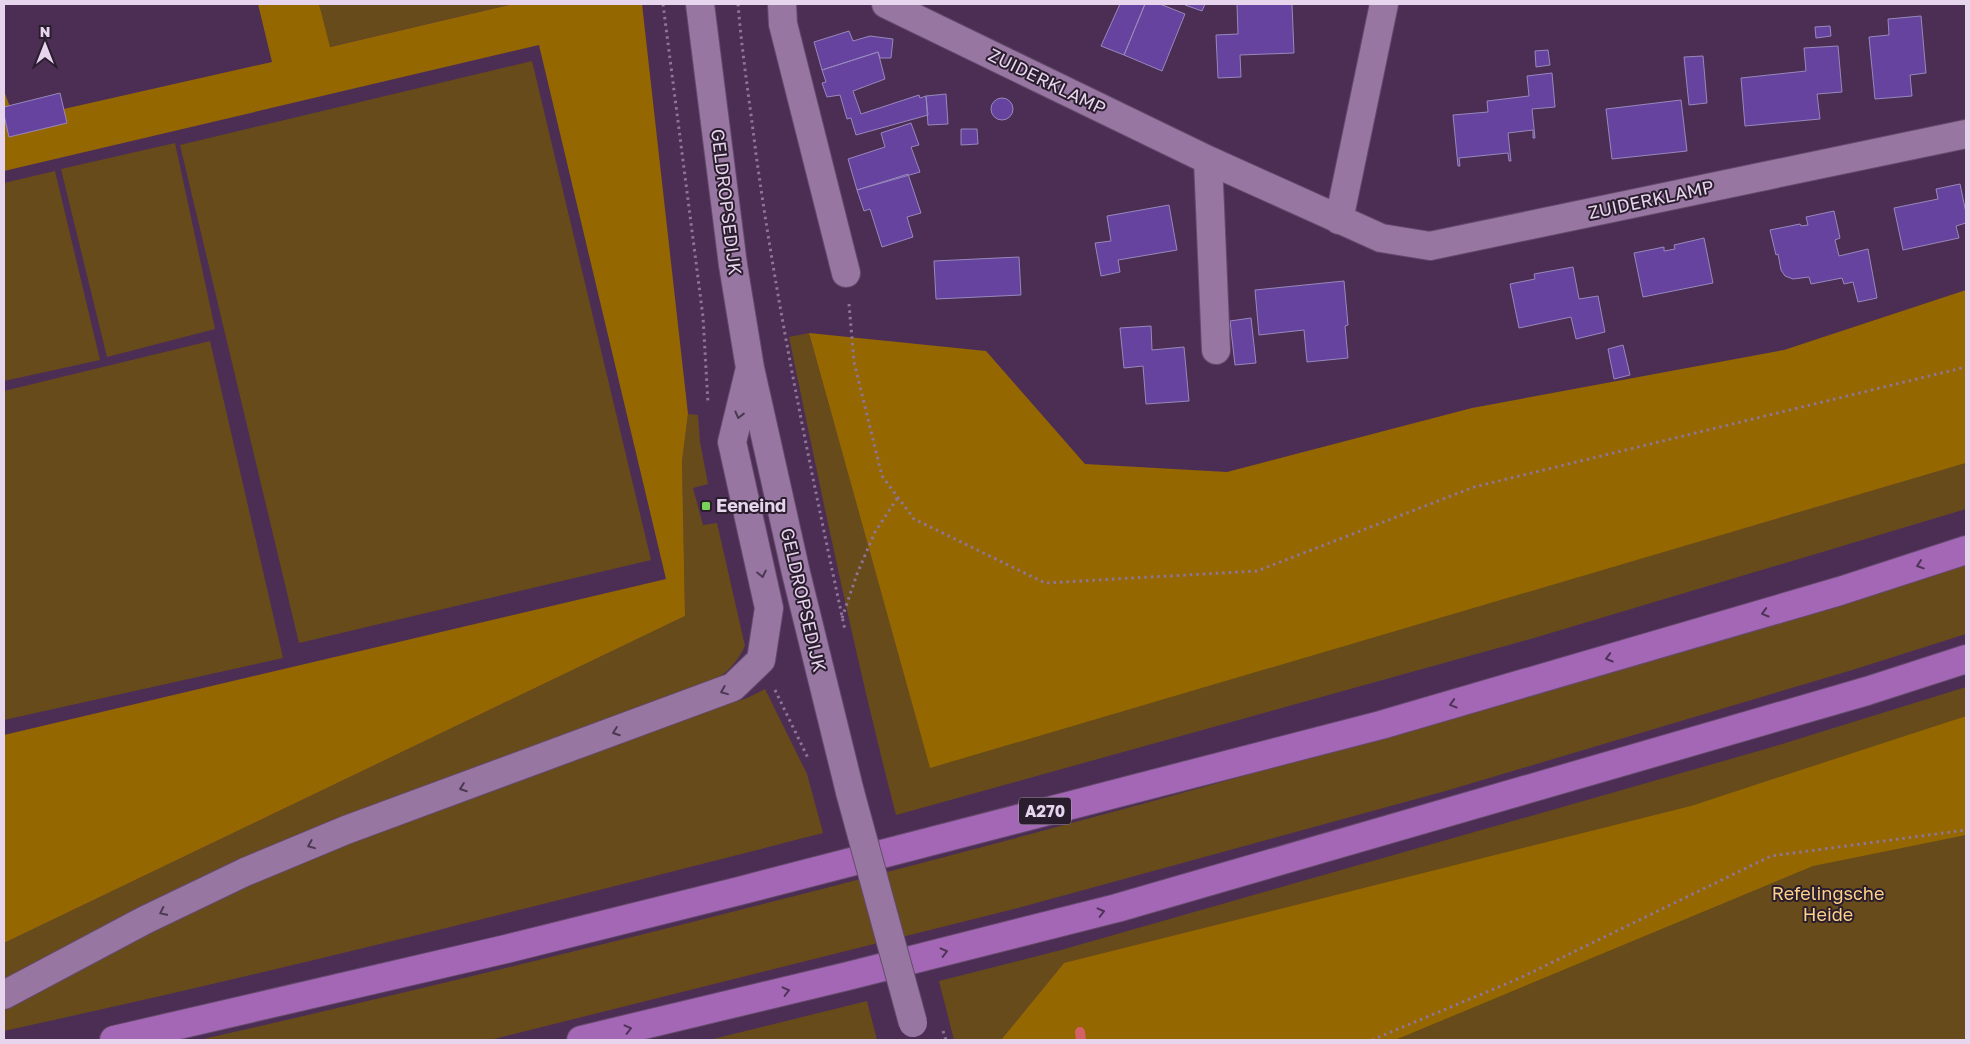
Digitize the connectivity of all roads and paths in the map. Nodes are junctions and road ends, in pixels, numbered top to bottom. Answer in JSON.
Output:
{"nodes":[{"id":1,"x":700,"y":4,"type":"edge"},
{"id":2,"x":738,"y":4,"type":"edge"},
{"id":3,"x":782,"y":4,"type":"edge"},
{"id":4,"x":886,"y":4,"type":"edge"},
{"id":5,"x":1384,"y":4,"type":"edge"},
{"id":6,"x":1966,"y":134,"type":"edge"},
{"id":7,"x":1208,"y":160,"type":"junction"},
{"id":8,"x":1339,"y":220,"type":"junction"},
{"id":9,"x":846,"y":273,"type":"joint"},
{"id":10,"x":1216,"y":350,"type":"dead end"},
{"id":11,"x":1966,"y":366,"type":"edge"},
{"id":12,"x":750,"y":368,"type":"junction"},
{"id":13,"x":898,"y":497,"type":"junction"},
{"id":14,"x":1966,"y":550,"type":"edge"},
{"id":15,"x":842,"y":618,"type":"junction"},
{"id":16,"x":846,"y":638,"type":"dead end"},
{"id":17,"x":1966,"y":659,"type":"edge"},
{"id":18,"x":1966,"y":830,"type":"edge"},
{"id":19,"x":4,"y":995,"type":"edge"},
{"id":20,"x":915,"y":1032,"type":"edge"},
{"id":21,"x":114,"y":1040,"type":"edge"},
{"id":22,"x":581,"y":1040,"type":"edge"},
{"id":23,"x":1372,"y":1040,"type":"edge"}],
"edges":[{"from":1,"to":12,"type":"street","name":"GELDROPSEDIJK"},
{"from":2,"to":15,"type":"path","name":"GELDROPSEDIJK"},
{"from":3,"to":9,"type":"street"},
{"from":4,"to":7,"type":"street","name":"ZUIDERKLAMP"},
{"from":5,"to":8,"type":"street"},
{"from":6,"to":8,"type":"street","name":"ZUIDERKLAMP"},
{"from":7,"to":8,"type":"street","name":"ZUIDERKLAMP"},
{"from":7,"to":10,"type":"street"},
{"from":9,"to":13,"type":"path"},
{"from":11,"to":13,"type":"path"},
{"from":12,"to":19,"type":"street","one_way":true},
{"from":12,"to":20,"type":"street","name":"GELDROPSEDIJK","bridge":true},
{"from":13,"to":15,"type":"path"},
{"from":14,"to":21,"type":"highway","number":"A270","one_way":true},
{"from":15,"to":16,"type":"path","name":"GELDROPSEDIJK"},
{"from":22,"to":17,"type":"highway","one_way":true},
{"from":18,"to":23,"type":"path"}]}
